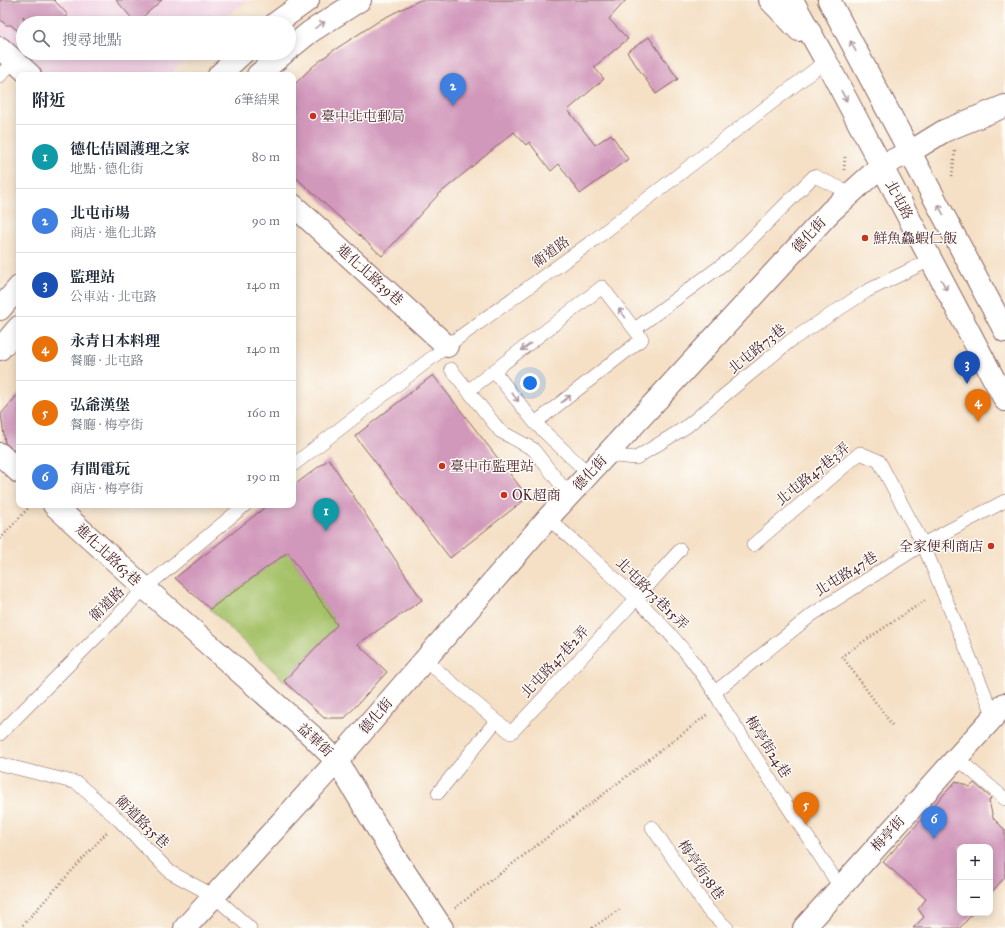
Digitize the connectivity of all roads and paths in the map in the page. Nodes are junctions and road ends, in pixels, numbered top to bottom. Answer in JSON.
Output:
{"nodes":[{"id":1,"x":308,"y":0,"type":"edge"},
{"id":2,"x":360,"y":0,"type":"edge"},
{"id":3,"x":770,"y":0,"type":"edge"},
{"id":4,"x":792,"y":0,"type":"edge"},
{"id":5,"x":829,"y":0,"type":"edge"},
{"id":6,"x":286,"y":16,"type":"edge"},
{"id":7,"x":296,"y":43,"type":"edge"},
{"id":8,"x":235,"y":60,"type":"edge"},
{"id":9,"x":276,"y":60,"type":"edge"},
{"id":10,"x":5,"y":61,"type":"edge"},
{"id":11,"x":826,"y":61,"type":"junction"},
{"id":12,"x":25,"y":72,"type":"edge"},
{"id":13,"x":222,"y":72,"type":"edge"},
{"id":14,"x":262,"y":72,"type":"edge"},
{"id":15,"x":1005,"y":106,"type":"edge"},
{"id":16,"x":955,"y":151,"type":"dead end"},
{"id":17,"x":910,"y":152,"type":"junction"},
{"id":18,"x":845,"y":156,"type":"dead end"},
{"id":19,"x":880,"y":166,"type":"junction"},
{"id":20,"x":952,"y":176,"type":"dead end"},
{"id":21,"x":847,"y":185,"type":"junction"},
{"id":22,"x":296,"y":208,"type":"edge"},
{"id":23,"x":930,"y":260,"type":"junction"},
{"id":24,"x":16,"y":291,"type":"edge"},
{"id":25,"x":0,"y":309,"type":"edge"},
{"id":26,"x":16,"y":330,"type":"edge"},
{"id":27,"x":635,"y":330,"type":"junction"},
{"id":28,"x":1005,"y":331,"type":"edge"},
{"id":29,"x":447,"y":346,"type":"junction"},
{"id":30,"x":0,"y":348,"type":"edge"},
{"id":31,"x":451,"y":369,"type":"dead end"},
{"id":32,"x":494,"y":371,"type":"junction"},
{"id":33,"x":468,"y":391,"type":"junction"},
{"id":34,"x":1005,"y":400,"type":"edge"},
{"id":35,"x":535,"y":423,"type":"junction"},
{"id":36,"x":0,"y":454,"type":"edge"},
{"id":37,"x":606,"y":455,"type":"junction"},
{"id":38,"x":296,"y":463,"type":"edge"},
{"id":39,"x":16,"y":469,"type":"edge"},
{"id":40,"x":589,"y":474,"type":"junction"},
{"id":41,"x":569,"y":495,"type":"junction"},
{"id":42,"x":1005,"y":500,"type":"edge"},
{"id":43,"x":28,"y":508,"type":"edge"},
{"id":44,"x":57,"y":508,"type":"edge"},
{"id":45,"x":241,"y":508,"type":"edge"},
{"id":46,"x":548,"y":518,"type":"junction"},
{"id":47,"x":0,"y":539,"type":"edge"},
{"id":48,"x":923,"y":544,"type":"junction"},
{"id":49,"x":753,"y":545,"type":"dead end"},
{"id":50,"x":680,"y":550,"type":"dead end"},
{"id":51,"x":145,"y":588,"type":"junction"},
{"id":52,"x":942,"y":589,"type":"junction"},
{"id":53,"x":636,"y":599,"type":"junction"},
{"id":54,"x":425,"y":660,"type":"junction"},
{"id":55,"x":718,"y":698,"type":"junction"},
{"id":56,"x":1000,"y":710,"type":"edge"},
{"id":57,"x":496,"y":721,"type":"junction"},
{"id":58,"x":892,"y":725,"type":"dead end"},
{"id":59,"x":0,"y":734,"type":"edge"},
{"id":60,"x":957,"y":758,"type":"junction"},
{"id":61,"x":337,"y":760,"type":"junction"},
{"id":62,"x":0,"y":764,"type":"edge"},
{"id":63,"x":438,"y":793,"type":"dead end"},
{"id":64,"x":1005,"y":799,"type":"edge"},
{"id":65,"x":119,"y":820,"type":"junction"},
{"id":66,"x":652,"y":827,"type":"dead end"},
{"id":67,"x":840,"y":887,"type":"junction"},
{"id":68,"x":214,"y":896,"type":"junction"},
{"id":69,"x":620,"y":909,"type":"dead end"},
{"id":70,"x":440,"y":924,"type":"edge"},
{"id":71,"x":20,"y":928,"type":"edge"},
{"id":72,"x":184,"y":928,"type":"edge"},
{"id":73,"x":250,"y":928,"type":"edge"},
{"id":74,"x":592,"y":928,"type":"edge"},
{"id":75,"x":727,"y":928,"type":"edge"},
{"id":76,"x":804,"y":928,"type":"edge"}],
"edges":[{"from":1,"to":6,"type":"street"},
{"from":7,"to":2,"type":"street","one_way":true},
{"from":3,"to":11,"type":"street"},
{"from":4,"to":11,"type":"street","name":"北屯路"},
{"from":17,"to":5,"type":"street","one_way":true},
{"from":8,"to":13,"type":"street"},
{"from":9,"to":14,"type":"street"},
{"from":10,"to":12,"type":"street"},
{"from":11,"to":19,"type":"street","name":"北屯路","one_way":true},
{"from":11,"to":29,"type":"lane","name":"衛道路"},
{"from":15,"to":17,"type":"street","name":"德化街"},
{"from":16,"to":20,"type":"path"},
{"from":17,"to":19,"type":"street","name":"德化街"},
{"from":28,"to":17,"type":"street","one_way":true},
{"from":18,"to":21,"type":"path"},
{"from":19,"to":21,"type":"street","name":"德化街"},
{"from":19,"to":23,"type":"street","name":"北屯路"},
{"from":21,"to":27,"type":"lane"},
{"from":21,"to":37,"type":"street","name":"德化街"},
{"from":22,"to":29,"type":"street","name":"進化北路39巷"},
{"from":23,"to":34,"type":"street","name":"北屯路","one_way":true},
{"from":23,"to":37,"type":"lane","name":"北屯路73巷"},
{"from":24,"to":25,"type":"street"},
{"from":26,"to":30,"type":"street"},
{"from":27,"to":32,"type":"lane","one_way":true},
{"from":35,"to":27,"type":"lane","one_way":true},
{"from":29,"to":38,"type":"lane","name":"衛道路"},
{"from":31,"to":33,"type":"lane"},
{"from":32,"to":33,"type":"lane"},
{"from":32,"to":35,"type":"lane","one_way":true},
{"from":33,"to":41,"type":"lane"},
{"from":35,"to":40,"type":"lane"},
{"from":36,"to":39,"type":"street"},
{"from":37,"to":40,"type":"street","name":"德化街"},
{"from":40,"to":41,"type":"street","name":"德化街"},
{"from":41,"to":46,"type":"street","name":"德化街"},
{"from":42,"to":48,"type":"lane","name":"北屯路47巷"},
{"from":43,"to":47,"type":"path"},
{"from":44,"to":51,"type":"street","name":"進化北路63巷"},
{"from":45,"to":51,"type":"lane","name":"衛道路"},
{"from":46,"to":53,"type":"lane","name":"北屯路73巷15弄"},
{"from":46,"to":54,"type":"street","name":"德化街"},
{"from":48,"to":49,"type":"lane","name":"北屯路47巷3弄"},
{"from":48,"to":52,"type":"lane"},
{"from":48,"to":55,"type":"lane","name":"北屯路47巷"},
{"from":50,"to":53,"type":"lane"},
{"from":51,"to":59,"type":"lane","name":"衛道路"},
{"from":51,"to":61,"type":"street","name":"益華街"},
{"from":52,"to":56,"type":"lane"},
{"from":52,"to":58,"type":"path"},
{"from":53,"to":55,"type":"lane","name":"北屯路73巷15弄"},
{"from":53,"to":57,"type":"lane","name":"北屯路47巷2弄"},
{"from":54,"to":57,"type":"lane","name":"北屯路47巷2弄"},
{"from":54,"to":61,"type":"street","name":"德化街"},
{"from":55,"to":67,"type":"lane","name":"梅亭街24巷"},
{"from":55,"to":70,"type":"path"},
{"from":56,"to":60,"type":"street","name":"梅亭街"},
{"from":57,"to":63,"type":"lane"},
{"from":60,"to":64,"type":"lane"},
{"from":60,"to":67,"type":"street","name":"梅亭街"},
{"from":61,"to":68,"type":"street","name":"德化街"},
{"from":61,"to":70,"type":"street","name":"益華街"},
{"from":62,"to":65,"type":"lane","name":"衛道路35巷"},
{"from":65,"to":68,"type":"lane","name":"衛道路35巷"},
{"from":65,"to":71,"type":"path"},
{"from":66,"to":75,"type":"lane","name":"梅亭街38巷"},
{"from":67,"to":76,"type":"street","name":"梅亭街"},
{"from":68,"to":72,"type":"street","name":"德化街"},
{"from":68,"to":73,"type":"lane","name":"衛道路35巷"},
{"from":69,"to":74,"type":"path"}]}
